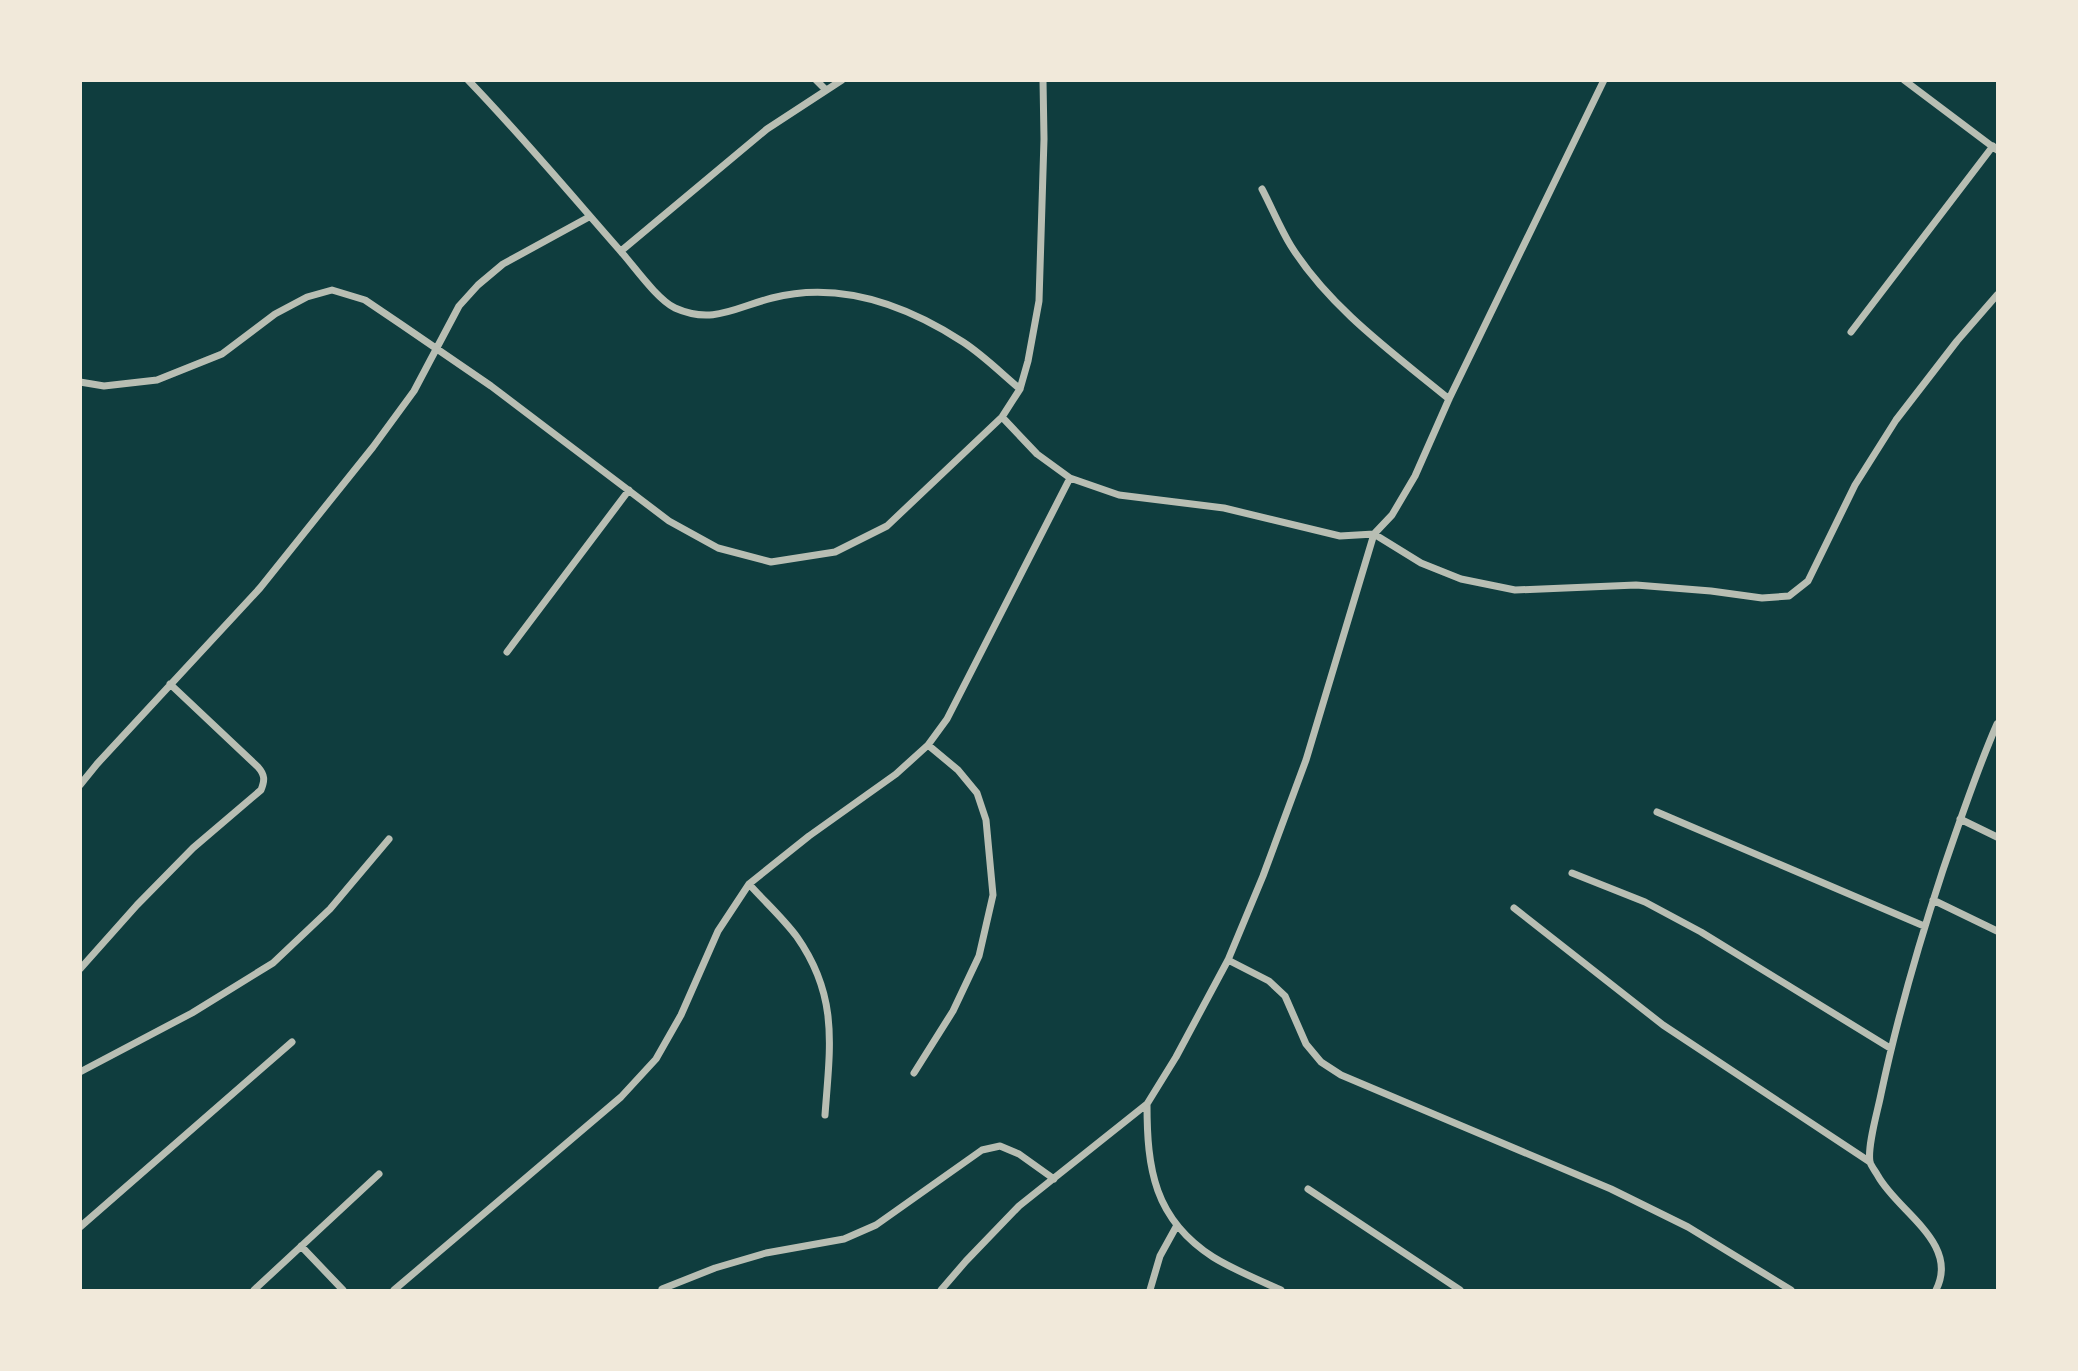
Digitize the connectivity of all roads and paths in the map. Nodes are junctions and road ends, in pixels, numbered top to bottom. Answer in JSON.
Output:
{"nodes":[{"id":1,"x":468,"y":80,"type":"edge"},
{"id":2,"x":816,"y":80,"type":"edge"},
{"id":3,"x":842,"y":80,"type":"edge"},
{"id":4,"x":1043,"y":80,"type":"edge"},
{"id":5,"x":1604,"y":80,"type":"edge"},
{"id":6,"x":1904,"y":80,"type":"edge"},
{"id":7,"x":825,"y":90,"type":"junction"},
{"id":8,"x":1995,"y":148,"type":"edge"},
{"id":9,"x":1262,"y":189,"type":"dead end"},
{"id":10,"x":589,"y":217,"type":"junction"},
{"id":11,"x":621,"y":251,"type":"junction"},
{"id":12,"x":1997,"y":295,"type":"edge"},
{"id":13,"x":1851,"y":332,"type":"dead end"},
{"id":14,"x":437,"y":349,"type":"junction"},
{"id":15,"x":80,"y":382,"type":"edge"},
{"id":16,"x":1020,"y":389,"type":"junction"},
{"id":17,"x":1449,"y":399,"type":"junction"},
{"id":18,"x":1002,"y":417,"type":"junction"},
{"id":19,"x":1070,"y":478,"type":"junction"},
{"id":20,"x":629,"y":490,"type":"junction"},
{"id":21,"x":1374,"y":534,"type":"junction"},
{"id":22,"x":507,"y":652,"type":"dead end"},
{"id":23,"x":170,"y":684,"type":"junction"},
{"id":24,"x":1997,"y":724,"type":"edge"},
{"id":25,"x":928,"y":746,"type":"junction"},
{"id":26,"x":80,"y":785,"type":"edge"},
{"id":27,"x":1657,"y":812,"type":"dead end"},
{"id":28,"x":1960,"y":819,"type":"junction"},
{"id":29,"x":1997,"y":837,"type":"edge"},
{"id":30,"x":389,"y":839,"type":"dead end"},
{"id":31,"x":1572,"y":873,"type":"dead end"},
{"id":32,"x":749,"y":884,"type":"junction"},
{"id":33,"x":1933,"y":900,"type":"junction"},
{"id":34,"x":1514,"y":908,"type":"dead end"},
{"id":35,"x":1924,"y":926,"type":"junction"},
{"id":36,"x":1997,"y":931,"type":"edge"},
{"id":37,"x":1228,"y":960,"type":"junction"},
{"id":38,"x":80,"y":969,"type":"edge"},
{"id":39,"x":292,"y":1042,"type":"dead end"},
{"id":40,"x":1890,"y":1048,"type":"junction"},
{"id":41,"x":80,"y":1072,"type":"edge"},
{"id":42,"x":914,"y":1073,"type":"dead end"},
{"id":43,"x":1147,"y":1104,"type":"junction"},
{"id":44,"x":825,"y":1115,"type":"dead end"},
{"id":45,"x":1870,"y":1162,"type":"junction"},
{"id":46,"x":379,"y":1174,"type":"dead end"},
{"id":47,"x":1054,"y":1179,"type":"junction"},
{"id":48,"x":1308,"y":1189,"type":"dead end"},
{"id":49,"x":80,"y":1227,"type":"edge"},
{"id":50,"x":1176,"y":1227,"type":"junction"},
{"id":51,"x":301,"y":1246,"type":"junction"},
{"id":52,"x":662,"y":1289,"type":"edge"},
{"id":53,"x":254,"y":1290,"type":"edge"},
{"id":54,"x":343,"y":1290,"type":"edge"},
{"id":55,"x":394,"y":1290,"type":"edge"},
{"id":56,"x":941,"y":1290,"type":"edge"},
{"id":57,"x":1150,"y":1290,"type":"edge"},
{"id":58,"x":1281,"y":1290,"type":"edge"},
{"id":59,"x":1460,"y":1290,"type":"edge"},
{"id":60,"x":1791,"y":1290,"type":"edge"},
{"id":61,"x":1936,"y":1290,"type":"edge"}],
"edges":[{"from":1,"to":10,"type":"street"},
{"from":2,"to":7,"type":"street"},
{"from":3,"to":7,"type":"street"},
{"from":4,"to":16,"type":"street"},
{"from":5,"to":17,"type":"street"},
{"from":6,"to":8,"type":"street"},
{"from":7,"to":11,"type":"street"},
{"from":8,"to":13,"type":"street"},
{"from":9,"to":17,"type":"street"},
{"from":10,"to":11,"type":"street"},
{"from":10,"to":14,"type":"street"},
{"from":11,"to":16,"type":"street"},
{"from":12,"to":21,"type":"street"},
{"from":14,"to":15,"type":"street"},
{"from":14,"to":20,"type":"street"},
{"from":14,"to":23,"type":"street"},
{"from":16,"to":18,"type":"street"},
{"from":17,"to":21,"type":"street"},
{"from":18,"to":19,"type":"street"},
{"from":18,"to":20,"type":"street"},
{"from":19,"to":21,"type":"street"},
{"from":19,"to":25,"type":"street"},
{"from":20,"to":22,"type":"street"},
{"from":21,"to":37,"type":"street"},
{"from":23,"to":26,"type":"street"},
{"from":23,"to":38,"type":"street"},
{"from":24,"to":28,"type":"street"},
{"from":25,"to":32,"type":"street"},
{"from":25,"to":42,"type":"street"},
{"from":27,"to":35,"type":"street"},
{"from":28,"to":29,"type":"street"},
{"from":28,"to":33,"type":"street"},
{"from":30,"to":41,"type":"street"},
{"from":31,"to":40,"type":"street"},
{"from":32,"to":44,"type":"street"},
{"from":32,"to":55,"type":"street"},
{"from":33,"to":35,"type":"street"},
{"from":33,"to":36,"type":"street"},
{"from":34,"to":45,"type":"street"},
{"from":35,"to":40,"type":"street"},
{"from":37,"to":43,"type":"street"},
{"from":37,"to":60,"type":"street"},
{"from":39,"to":49,"type":"street"},
{"from":40,"to":45,"type":"street"},
{"from":43,"to":47,"type":"street"},
{"from":43,"to":50,"type":"street"},
{"from":45,"to":61,"type":"street"},
{"from":46,"to":51,"type":"street"},
{"from":47,"to":52,"type":"street"},
{"from":47,"to":56,"type":"street"},
{"from":48,"to":59,"type":"street"},
{"from":50,"to":57,"type":"street"},
{"from":50,"to":58,"type":"street"},
{"from":51,"to":53,"type":"street"},
{"from":51,"to":54,"type":"street"}]}
